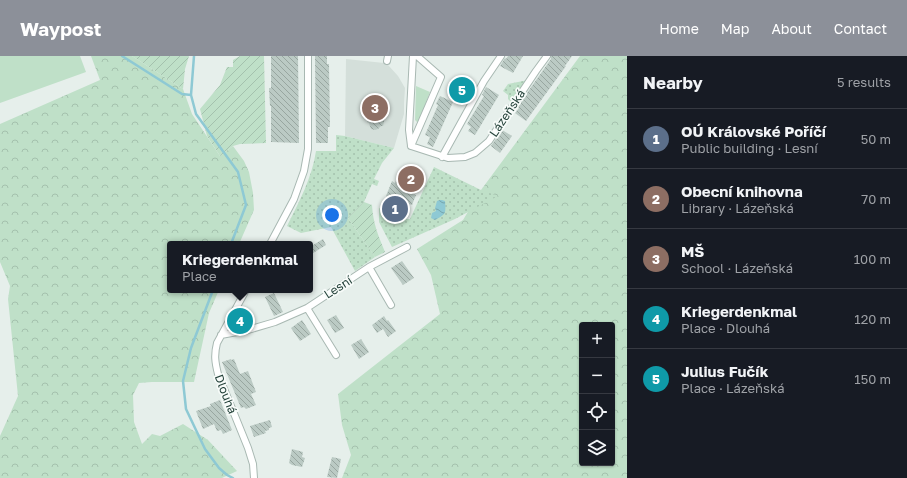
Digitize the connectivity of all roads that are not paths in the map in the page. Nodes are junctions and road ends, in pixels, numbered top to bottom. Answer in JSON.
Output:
{"nodes":[{"id":1,"x":308,"y":56,"type":"edge"},
{"id":2,"x":413,"y":56,"type":"edge"},
{"id":3,"x":417,"y":56,"type":"edge"},
{"id":4,"x":501,"y":56,"type":"edge"},
{"id":5,"x":547,"y":56,"type":"edge"},
{"id":6,"x":411,"y":146,"type":"junction"},
{"id":7,"x":442,"y":157,"type":"junction"},
{"id":8,"x":272,"y":241,"type":"edge"},
{"id":9,"x":406,"y":247,"type":"dead end"},
{"id":10,"x":369,"y":267,"type":"junction"},
{"id":11,"x":244,"y":293,"type":"edge"},
{"id":12,"x":391,"y":304,"type":"dead end"},
{"id":13,"x":306,"y":308,"type":"junction"},
{"id":14,"x":222,"y":335,"type":"junction"},
{"id":15,"x":336,"y":355,"type":"dead end"},
{"id":16,"x":254,"y":478,"type":"edge"}],
"edges":[{"from":1,"to":8,"type":"street"},
{"from":2,"to":6,"type":"street"},
{"from":3,"to":6,"type":"street"},
{"from":4,"to":7,"type":"street"},
{"from":5,"to":7,"type":"street","name":"Lázeňská"},
{"from":6,"to":7,"type":"street","name":"Lázeňská"},
{"from":9,"to":10,"type":"street","name":"Lesní"},
{"from":10,"to":12,"type":"street"},
{"from":10,"to":13,"type":"street","name":"Lesní"},
{"from":11,"to":14,"type":"street","name":"Dlouhá"},
{"from":13,"to":14,"type":"street","name":"Lesní"},
{"from":13,"to":15,"type":"street"},
{"from":14,"to":16,"type":"street","name":"Dlouhá"}]}
